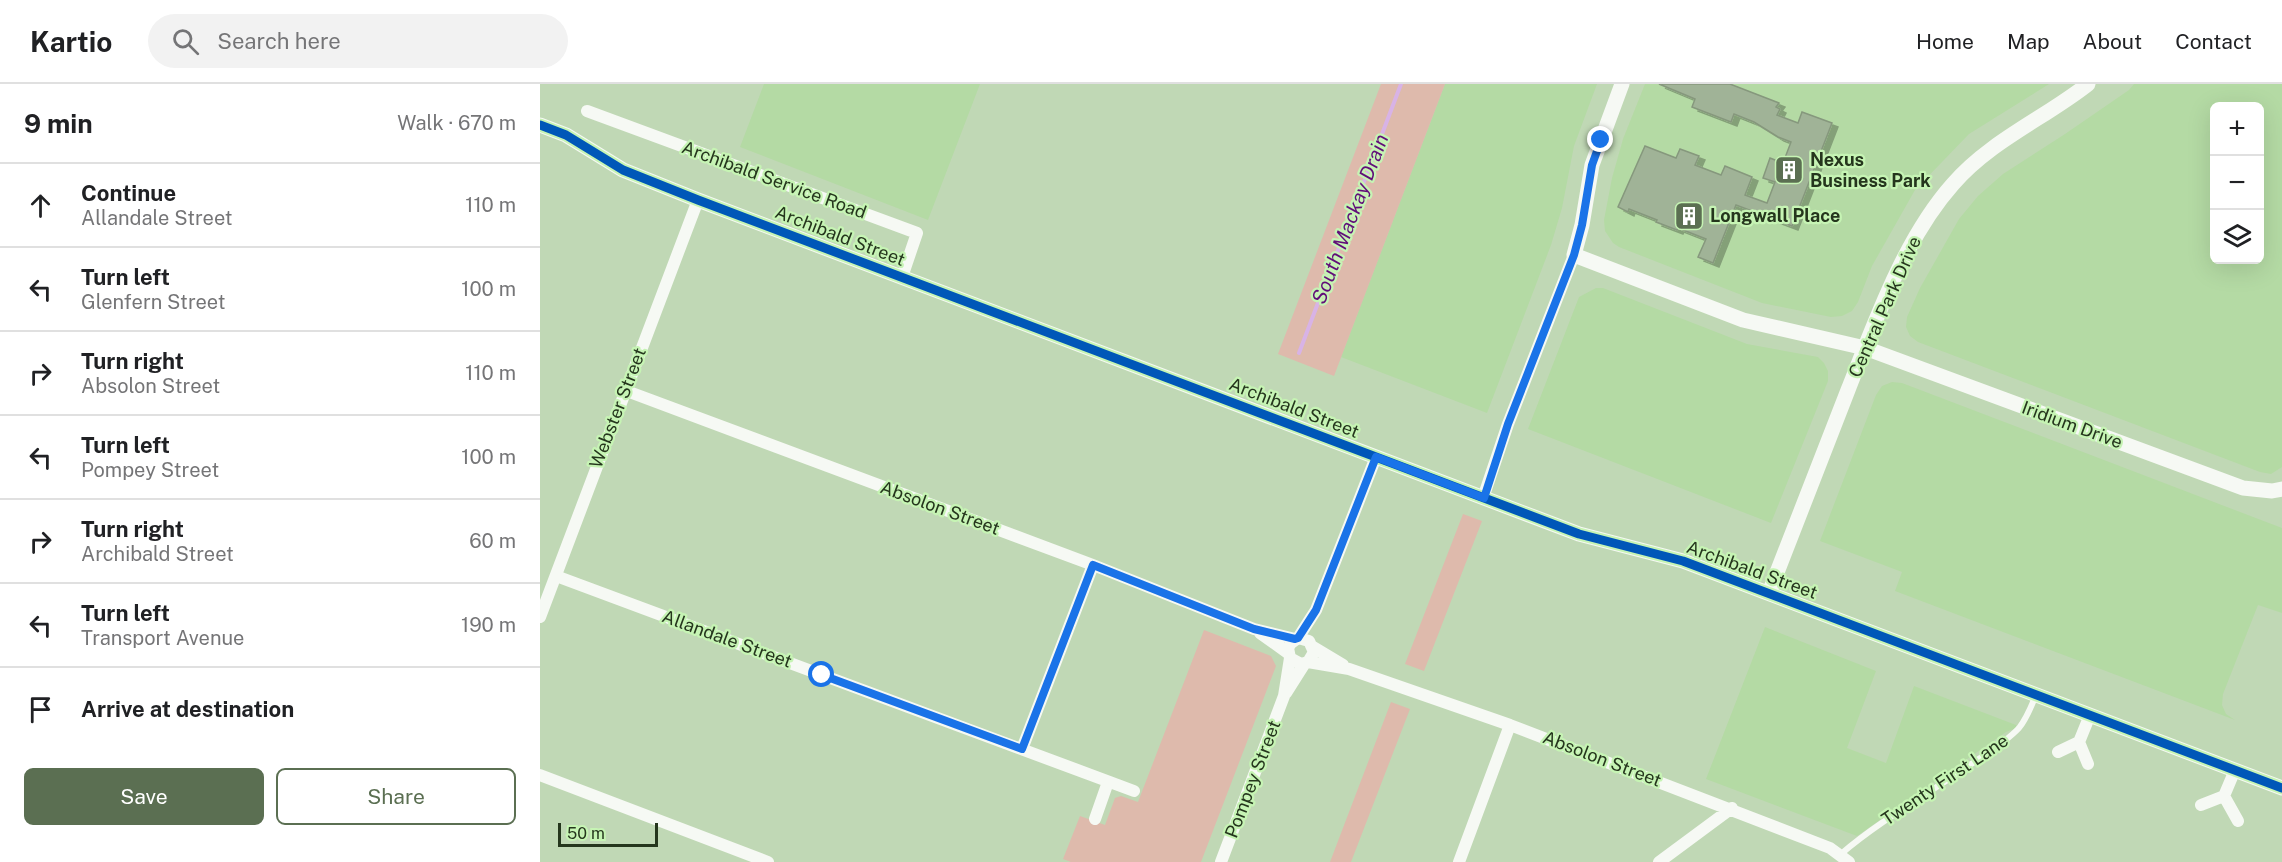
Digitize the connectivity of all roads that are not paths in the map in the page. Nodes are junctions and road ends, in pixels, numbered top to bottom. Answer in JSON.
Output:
{"nodes":[{"id":1,"x":1622,"y":84,"type":"edge"},
{"id":2,"x":2088,"y":84,"type":"edge"},
{"id":3,"x":586,"y":111,"type":"dead end"},
{"id":4,"x":540,"y":125,"type":"edge"},
{"id":5,"x":698,"y":200,"type":"junction"},
{"id":6,"x":1574,"y":255,"type":"junction"},
{"id":7,"x":902,"y":277,"type":"junction"},
{"id":8,"x":1865,"y":348,"type":"junction"},
{"id":9,"x":624,"y":390,"type":"junction"},
{"id":10,"x":1376,"y":457,"type":"junction"},
{"id":11,"x":2282,"y":489,"type":"edge"},
{"id":12,"x":1484,"y":498,"type":"junction"},
{"id":13,"x":1093,"y":565,"type":"junction"},
{"id":14,"x":556,"y":576,"type":"junction"},
{"id":15,"x":1769,"y":593,"type":"junction"},
{"id":16,"x":1316,"y":610,"type":"junction"},
{"id":17,"x":540,"y":617,"type":"edge"},
{"id":18,"x":1254,"y":629,"type":"junction"},
{"id":19,"x":1297,"y":639,"type":"junction"},
{"id":20,"x":1312,"y":645,"type":"junction"},
{"id":21,"x":1289,"y":656,"type":"junction"},
{"id":22,"x":1307,"y":662,"type":"junction"},
{"id":23,"x":1349,"y":669,"type":"junction"},
{"id":24,"x":2037,"y":695,"type":"junction"},
{"id":25,"x":1284,"y":696,"type":"junction"},
{"id":26,"x":2090,"y":715,"type":"junction"},
{"id":27,"x":1510,"y":725,"type":"junction"},
{"id":28,"x":2079,"y":742,"type":"junction"},
{"id":29,"x":1022,"y":749,"type":"junction"},
{"id":30,"x":2058,"y":752,"type":"dead end"},
{"id":31,"x":2088,"y":764,"type":"dead end"},
{"id":32,"x":2235,"y":770,"type":"junction"},
{"id":33,"x":540,"y":775,"type":"edge"},
{"id":34,"x":1108,"y":782,"type":"junction"},
{"id":35,"x":2282,"y":788,"type":"edge"},
{"id":36,"x":1134,"y":791,"type":"dead end"},
{"id":37,"x":2224,"y":796,"type":"junction"},
{"id":38,"x":2201,"y":806,"type":"dead end"},
{"id":39,"x":1732,"y":808,"type":"junction"},
{"id":40,"x":1095,"y":819,"type":"dead end"},
{"id":41,"x":2238,"y":821,"type":"dead end"},
{"id":42,"x":1845,"y":858,"type":"edge"},
{"id":43,"x":768,"y":862,"type":"edge"},
{"id":44,"x":1221,"y":862,"type":"edge"},
{"id":45,"x":1459,"y":862,"type":"edge"},
{"id":46,"x":1659,"y":862,"type":"edge"}],
"edges":[{"from":1,"to":6,"type":"street"},
{"from":2,"to":8,"type":"street","name":"Central Park Drive"},
{"from":3,"to":7,"type":"street","name":"Archibald Service Road"},
{"from":4,"to":5,"type":"street","name":"Archibald Street"},
{"from":5,"to":7,"type":"street","name":"Archibald Street"},
{"from":5,"to":9,"type":"street","name":"Webster Street"},
{"from":6,"to":8,"type":"street"},
{"from":6,"to":12,"type":"street"},
{"from":7,"to":10,"type":"street","name":"Archibald Street"},
{"from":8,"to":11,"type":"street","name":"Iridium Drive"},
{"from":8,"to":15,"type":"street","name":"Central Park Drive"},
{"from":9,"to":13,"type":"street","name":"Absolon Street"},
{"from":9,"to":14,"type":"street","name":"Webster Street"},
{"from":10,"to":12,"type":"street","name":"Archibald Street"},
{"from":10,"to":16,"type":"street"},
{"from":12,"to":15,"type":"street","name":"Archibald Street"},
{"from":13,"to":18,"type":"street","name":"Absolon Street"},
{"from":13,"to":29,"type":"street"},
{"from":14,"to":17,"type":"street","name":"Webster Street"},
{"from":14,"to":29,"type":"street","name":"Allandale Street"},
{"from":15,"to":24,"type":"street","name":"Archibald Street"},
{"from":16,"to":19,"type":"street"},
{"from":16,"to":20,"type":"street"},
{"from":18,"to":19,"type":"street","name":"Absolon Street"},
{"from":18,"to":21,"type":"street","name":"Absolon Street"},
{"from":19,"to":20,"type":"street"},
{"from":19,"to":21,"type":"street"},
{"from":20,"to":22,"type":"street"},
{"from":20,"to":23,"type":"street","name":"Absolon Street"},
{"from":21,"to":22,"type":"street"},
{"from":21,"to":25,"type":"street","name":"Pompey Street"},
{"from":22,"to":23,"type":"street","name":"Absolon Street"},
{"from":22,"to":25,"type":"street","name":"Pompey Street"},
{"from":23,"to":27,"type":"street","name":"Absolon Street"},
{"from":24,"to":26,"type":"street","name":"Archibald Street"},
{"from":24,"to":42,"type":"lane","name":"Twenty First Lane"},
{"from":25,"to":44,"type":"street","name":"Pompey Street"},
{"from":26,"to":28,"type":"street"},
{"from":26,"to":32,"type":"street","name":"Archibald Street"},
{"from":27,"to":39,"type":"street","name":"Absolon Street"},
{"from":27,"to":45,"type":"street"},
{"from":28,"to":30,"type":"street"},
{"from":28,"to":31,"type":"street"},
{"from":29,"to":34,"type":"street","name":"Allandale Street"},
{"from":32,"to":35,"type":"street","name":"Archibald Street"},
{"from":32,"to":37,"type":"street"},
{"from":33,"to":43,"type":"street"},
{"from":34,"to":36,"type":"street","name":"Allandale Street"},
{"from":34,"to":40,"type":"street"},
{"from":37,"to":38,"type":"street"},
{"from":37,"to":41,"type":"street"},
{"from":39,"to":42,"type":"street","name":"Absolon Street"},
{"from":39,"to":46,"type":"street"}]}
